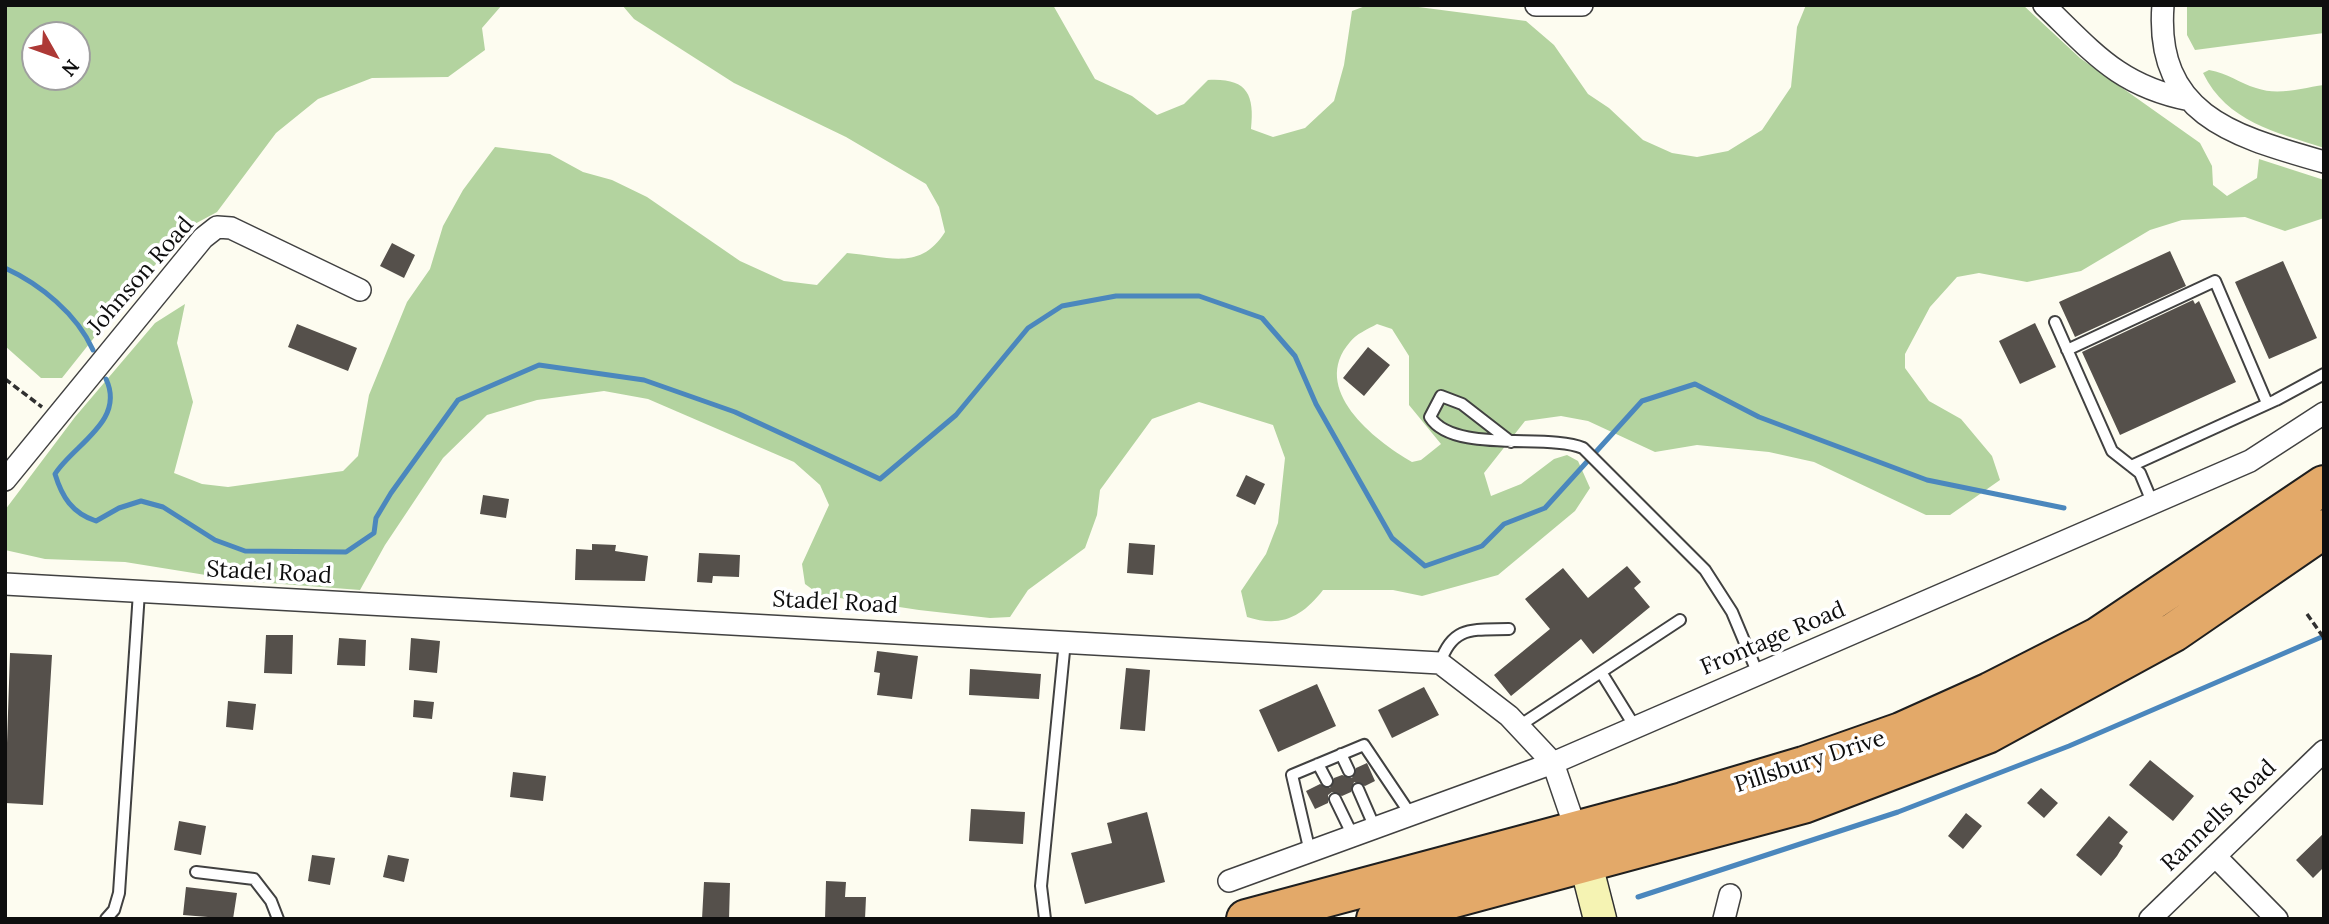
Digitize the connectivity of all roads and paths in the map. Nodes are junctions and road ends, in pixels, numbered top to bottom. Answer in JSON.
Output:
{"nodes":[{"id":1,"x":1536,"y":5,"type":"edge"},
{"id":2,"x":1582,"y":5,"type":"edge"},
{"id":3,"x":2044,"y":5,"type":"edge"},
{"id":4,"x":2163,"y":5,"type":"edge"},
{"id":5,"x":2190,"y":100,"type":"junction"},
{"id":6,"x":2324,"y":162,"type":"edge"},
{"id":7,"x":360,"y":290,"type":"dead end"},
{"id":8,"x":2055,"y":323,"type":"dead end"},
{"id":9,"x":2067,"y":350,"type":"junction"},
{"id":10,"x":2324,"y":374,"type":"edge"},
{"id":11,"x":5,"y":379,"type":"edge"},
{"id":12,"x":2267,"y":403,"type":"junction"},
{"id":13,"x":2324,"y":413,"type":"edge"},
{"id":14,"x":56,"y":418,"type":"junction"},
{"id":15,"x":1511,"y":442,"type":"junction"},
{"id":16,"x":2131,"y":466,"type":"junction"},
{"id":17,"x":5,"y":480,"type":"edge"},
{"id":18,"x":2324,"y":485,"type":"edge"},
{"id":19,"x":2153,"y":504,"type":"junction"},
{"id":20,"x":2324,"y":530,"type":"edge"},
{"id":21,"x":5,"y":584,"type":"edge"},
{"id":22,"x":139,"y":592,"type":"junction"},
{"id":23,"x":2307,"y":614,"type":"dead end"},
{"id":24,"x":1680,"y":620,"type":"dead end"},
{"id":25,"x":1509,"y":629,"type":"dead end"},
{"id":26,"x":2324,"y":638,"type":"edge"},
{"id":27,"x":1065,"y":642,"type":"junction"},
{"id":28,"x":1440,"y":663,"type":"junction"},
{"id":29,"x":1601,"y":672,"type":"junction"},
{"id":30,"x":1758,"y":674,"type":"junction"},
{"id":31,"x":1519,"y":726,"type":"junction"},
{"id":32,"x":1635,"y":727,"type":"junction"},
{"id":33,"x":2324,"y":751,"type":"edge"},
{"id":34,"x":1341,"y":754,"type":"junction"},
{"id":35,"x":1553,"y":763,"type":"junction"},
{"id":36,"x":1318,"y":764,"type":"junction"},
{"id":37,"x":1349,"y":771,"type":"dead end"},
{"id":38,"x":1327,"y":781,"type":"dead end"},
{"id":39,"x":1358,"y":789,"type":"dead end"},
{"id":40,"x":1335,"y":799,"type":"dead end"},
{"id":41,"x":1411,"y":815,"type":"junction"},
{"id":42,"x":1375,"y":828,"type":"junction"},
{"id":43,"x":1353,"y":836,"type":"junction"},
{"id":44,"x":1581,"y":847,"type":"junction"},
{"id":45,"x":1310,"y":852,"type":"junction"},
{"id":46,"x":2215,"y":856,"type":"junction"},
{"id":47,"x":197,"y":872,"type":"dead end"},
{"id":48,"x":1228,"y":881,"type":"dead end"},
{"id":49,"x":1730,"y":895,"type":"dead end"},
{"id":50,"x":106,"y":919,"type":"edge"},
{"id":51,"x":278,"y":919,"type":"edge"},
{"id":52,"x":1045,"y":919,"type":"edge"},
{"id":53,"x":1246,"y":919,"type":"edge"},
{"id":54,"x":1376,"y":919,"type":"edge"},
{"id":55,"x":1600,"y":919,"type":"edge"},
{"id":56,"x":1724,"y":919,"type":"edge"},
{"id":57,"x":2150,"y":919,"type":"edge"},
{"id":58,"x":2277,"y":919,"type":"edge"}],
"edges":[{"from":1,"to":2,"type":"street"},
{"from":3,"to":5,"type":"street"},
{"from":4,"to":5,"type":"street"},
{"from":5,"to":6,"type":"street"},
{"from":7,"to":14,"type":"street","name":"Johnson Road"},
{"from":8,"to":9,"type":"lane"},
{"from":9,"to":12,"type":"lane"},
{"from":9,"to":16,"type":"lane"},
{"from":10,"to":12,"type":"lane"},
{"from":11,"to":14,"type":"path"},
{"from":12,"to":16,"type":"lane"},
{"from":13,"to":19,"type":"street","name":"Frontage Road"},
{"from":14,"to":17,"type":"street","name":"Johnson Road"},
{"from":15,"to":15,"type":"lane"},
{"from":15,"to":30,"type":"lane"},
{"from":16,"to":19,"type":"lane"},
{"from":18,"to":44,"type":"highway","name":"Pillsbury Drive"},
{"from":19,"to":30,"type":"street","name":"Frontage Road"},
{"from":20,"to":44,"type":"highway","name":"Pillsbury Drive"},
{"from":21,"to":22,"type":"street","name":"Stadel Road"},
{"from":22,"to":27,"type":"street","name":"Stadel Road"},
{"from":22,"to":50,"type":"lane"},
{"from":23,"to":26,"type":"path"},
{"from":24,"to":29,"type":"lane"},
{"from":25,"to":28,"type":"lane"},
{"from":27,"to":28,"type":"street","name":"Stadel Road"},
{"from":27,"to":52,"type":"lane"},
{"from":28,"to":31,"type":"street"},
{"from":29,"to":31,"type":"lane"},
{"from":29,"to":32,"type":"lane"},
{"from":30,"to":32,"type":"street","name":"Frontage Road"},
{"from":31,"to":35,"type":"street"},
{"from":32,"to":35,"type":"street","name":"Frontage Road"},
{"from":33,"to":46,"type":"street","name":"Rannells Road"},
{"from":34,"to":36,"type":"lane"},
{"from":34,"to":37,"type":"lane"},
{"from":34,"to":41,"type":"lane"},
{"from":35,"to":41,"type":"street","name":"Frontage Road"},
{"from":35,"to":44,"type":"street"},
{"from":36,"to":38,"type":"lane"},
{"from":36,"to":45,"type":"lane"},
{"from":39,"to":42,"type":"lane"},
{"from":40,"to":43,"type":"lane"},
{"from":41,"to":42,"type":"street","name":"Frontage Road"},
{"from":42,"to":43,"type":"street","name":"Frontage Road"},
{"from":43,"to":45,"type":"street","name":"Frontage Road"},
{"from":44,"to":53,"type":"highway","name":"Pillsbury Drive"},
{"from":44,"to":54,"type":"highway","name":"Pillsbury Drive"},
{"from":44,"to":55,"type":"main road"},
{"from":45,"to":48,"type":"street","name":"Frontage Road"},
{"from":46,"to":57,"type":"street","name":"Rannells Road"},
{"from":46,"to":58,"type":"street"},
{"from":47,"to":51,"type":"lane"},
{"from":49,"to":56,"type":"street"}]}
